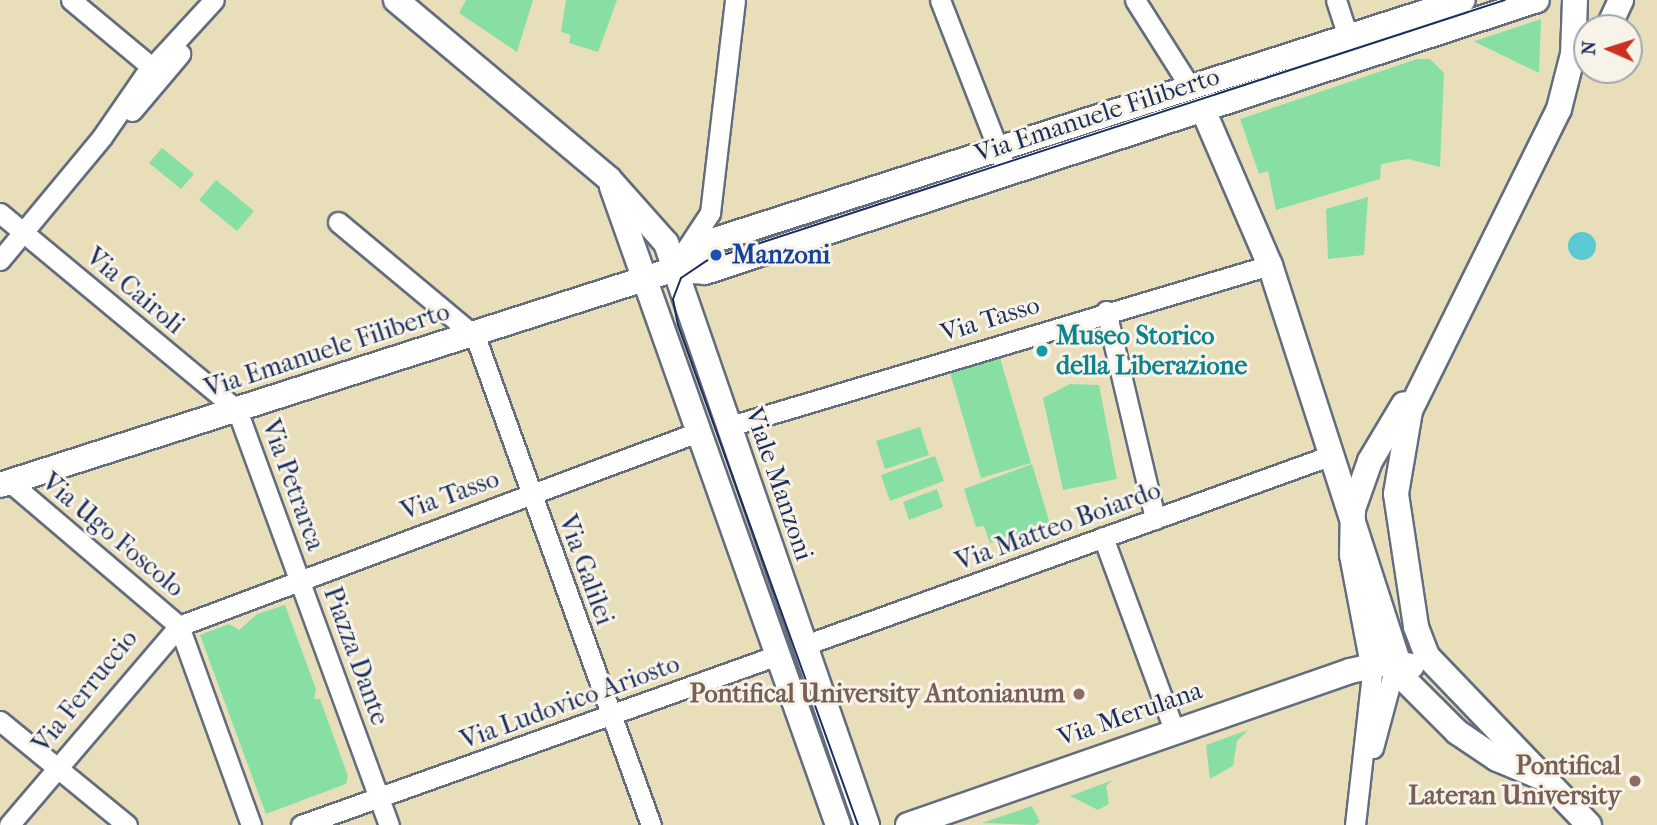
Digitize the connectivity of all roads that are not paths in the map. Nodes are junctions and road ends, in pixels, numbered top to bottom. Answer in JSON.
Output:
{"nodes":[{"id":1,"x":71,"y":0,"type":"edge"},
{"id":2,"x":217,"y":0,"type":"edge"},
{"id":3,"x":396,"y":0,"type":"edge"},
{"id":4,"x":735,"y":0,"type":"edge"},
{"id":5,"x":940,"y":0,"type":"edge"},
{"id":6,"x":1135,"y":0,"type":"edge"},
{"id":7,"x":1336,"y":0,"type":"edge"},
{"id":8,"x":1463,"y":0,"type":"edge"},
{"id":9,"x":1538,"y":0,"type":"edge"},
{"id":10,"x":1575,"y":0,"type":"edge"},
{"id":11,"x":1436,"y":4,"type":"edge"},
{"id":12,"x":1348,"y":37,"type":"junction"},
{"id":13,"x":157,"y":71,"type":"junction"},
{"id":14,"x":1573,"y":78,"type":"edge"},
{"id":15,"x":1189,"y":85,"type":"junction"},
{"id":16,"x":1566,"y":87,"type":"junction"},
{"id":17,"x":1204,"y":112,"type":"junction"},
{"id":18,"x":998,"y":148,"type":"junction"},
{"id":19,"x":1007,"y":175,"type":"junction"},
{"id":20,"x":609,"y":179,"type":"junction"},
{"id":21,"x":0,"y":212,"type":"edge"},
{"id":22,"x":710,"y":213,"type":"junction"},
{"id":23,"x":338,"y":222,"type":"dead end"},
{"id":24,"x":23,"y":232,"type":"junction"},
{"id":25,"x":718,"y":239,"type":"junction"},
{"id":26,"x":0,"y":260,"type":"edge"},
{"id":27,"x":1270,"y":265,"type":"junction"},
{"id":28,"x":672,"y":270,"type":"junction"},
{"id":29,"x":643,"y":279,"type":"junction"},
{"id":30,"x":1107,"y":311,"type":"junction"},
{"id":31,"x":473,"y":334,"type":"junction"},
{"id":32,"x":1424,"y":379,"type":"junction"},
{"id":33,"x":237,"y":410,"type":"junction"},
{"id":34,"x":727,"y":427,"type":"junction"},
{"id":35,"x":698,"y":432,"type":"junction"},
{"id":36,"x":1329,"y":456,"type":"junction"},
{"id":37,"x":6,"y":485,"type":"edge"},
{"id":38,"x":531,"y":494,"type":"junction"},
{"id":39,"x":1155,"y":519,"type":"junction"},
{"id":40,"x":1352,"y":519,"type":"junction"},
{"id":41,"x":1103,"y":537,"type":"junction"},
{"id":42,"x":300,"y":579,"type":"junction"},
{"id":43,"x":1413,"y":607,"type":"junction"},
{"id":44,"x":179,"y":626,"type":"junction"},
{"id":45,"x":805,"y":645,"type":"junction"},
{"id":46,"x":778,"y":655,"type":"junction"},
{"id":47,"x":1385,"y":663,"type":"junction"},
{"id":48,"x":1451,"y":683,"type":"junction"},
{"id":49,"x":611,"y":715,"type":"junction"},
{"id":50,"x":0,"y":721,"type":"edge"},
{"id":51,"x":1174,"y":730,"type":"junction"},
{"id":52,"x":58,"y":767,"type":"junction"},
{"id":53,"x":1547,"y":779,"type":"junction"},
{"id":54,"x":379,"y":797,"type":"junction"},
{"id":55,"x":9,"y":825,"type":"edge"},
{"id":56,"x":127,"y":825,"type":"edge"},
{"id":57,"x":251,"y":825,"type":"edge"},
{"id":58,"x":301,"y":825,"type":"edge"},
{"id":59,"x":389,"y":825,"type":"edge"},
{"id":60,"x":651,"y":825,"type":"edge"},
{"id":61,"x":838,"y":825,"type":"edge"},
{"id":62,"x":867,"y":825,"type":"edge"},
{"id":63,"x":908,"y":825,"type":"edge"},
{"id":64,"x":1355,"y":825,"type":"edge"},
{"id":65,"x":1589,"y":825,"type":"edge"}],
"edges":[{"from":1,"to":13,"type":"street"},
{"from":2,"to":13,"type":"street"},
{"from":3,"to":20,"type":"main road","name":"Viale Manzoni"},
{"from":4,"to":22,"type":"street"},
{"from":5,"to":18,"type":"street"},
{"from":6,"to":15,"type":"street"},
{"from":7,"to":12,"type":"street"},
{"from":8,"to":11,"type":"main road","name":"Via Emanuele Filiberto"},
{"from":9,"to":17,"type":"main road","name":"Via Emanuele Filiberto"},
{"from":10,"to":16,"type":"main road"},
{"from":11,"to":12,"type":"main road","name":"Via Emanuele Filiberto"},
{"from":12,"to":15,"type":"main road","name":"Via Emanuele Filiberto"},
{"from":13,"to":24,"type":"street"},
{"from":14,"to":16,"type":"main road"},
{"from":15,"to":18,"type":"main road","name":"Via Emanuele Filiberto"},
{"from":16,"to":32,"type":"main road"},
{"from":17,"to":19,"type":"main road","name":"Via Emanuele Filiberto"},
{"from":17,"to":27,"type":"main road"},
{"from":18,"to":19,"type":"street"},
{"from":18,"to":25,"type":"main road","name":"Via Emanuele Filiberto"},
{"from":19,"to":28,"type":"main road","name":"Via Emanuele Filiberto"},
{"from":20,"to":28,"type":"main road","name":"Viale Manzoni"},
{"from":20,"to":29,"type":"main road"},
{"from":21,"to":24,"type":"street","name":"Via Cairoli"},
{"from":22,"to":25,"type":"street"},
{"from":22,"to":28,"type":"street"},
{"from":23,"to":31,"type":"street"},
{"from":24,"to":26,"type":"street"},
{"from":24,"to":33,"type":"street","name":"Via Cairoli"},
{"from":25,"to":28,"type":"main road","name":"Via Emanuele Filiberto"},
{"from":27,"to":30,"type":"street","name":"Via Tasso"},
{"from":27,"to":36,"type":"main road"},
{"from":28,"to":29,"type":"main road","name":"Via Emanuele Filiberto"},
{"from":28,"to":34,"type":"main road","name":"Viale Manzoni"},
{"from":29,"to":31,"type":"main road","name":"Via Emanuele Filiberto"},
{"from":29,"to":35,"type":"main road"},
{"from":30,"to":34,"type":"street","name":"Via Tasso"},
{"from":30,"to":39,"type":"street"},
{"from":31,"to":33,"type":"main road","name":"Via Emanuele Filiberto"},
{"from":31,"to":38,"type":"street","name":"Via Galilei"},
{"from":32,"to":40,"type":"main road"},
{"from":32,"to":43,"type":"main road"},
{"from":33,"to":37,"type":"main road","name":"Via Emanuele Filiberto"},
{"from":33,"to":42,"type":"street","name":"Via Petrarca"},
{"from":34,"to":45,"type":"main road","name":"Viale Manzoni"},
{"from":35,"to":38,"type":"street","name":"Via Tasso"},
{"from":35,"to":46,"type":"main road"},
{"from":36,"to":39,"type":"street","name":"Via Matteo Boiardo"},
{"from":36,"to":40,"type":"main road"},
{"from":37,"to":44,"type":"street","name":"Via Ugo Foscolo"},
{"from":38,"to":42,"type":"street","name":"Via Tasso"},
{"from":38,"to":49,"type":"street","name":"Via Galilei"},
{"from":39,"to":41,"type":"street","name":"Via Matteo Boiardo"},
{"from":40,"to":47,"type":"main road"},
{"from":41,"to":45,"type":"street","name":"Via Matteo Boiardo"},
{"from":41,"to":51,"type":"street"},
{"from":42,"to":44,"type":"street","name":"Piazza Dante"},
{"from":42,"to":54,"type":"street","name":"Piazza Dante"},
{"from":43,"to":47,"type":"main road"},
{"from":43,"to":48,"type":"main road"},
{"from":44,"to":52,"type":"street","name":"Via Ferruccio"},
{"from":44,"to":57,"type":"street"},
{"from":45,"to":62,"type":"main road","name":"Viale Manzoni"},
{"from":46,"to":49,"type":"street","name":"Via Ludovico Ariosto"},
{"from":46,"to":61,"type":"main road"},
{"from":47,"to":48,"type":"main road"},
{"from":47,"to":51,"type":"main road","name":"Via Merulana"},
{"from":47,"to":53,"type":"main road"},
{"from":47,"to":64,"type":"street"},
{"from":48,"to":53,"type":"main road"},
{"from":49,"to":54,"type":"street","name":"Via Ludovico Ariosto"},
{"from":49,"to":60,"type":"street","name":"Via Galilei"},
{"from":50,"to":52,"type":"street"},
{"from":51,"to":63,"type":"main road","name":"Via Merulana"},
{"from":52,"to":55,"type":"street","name":"Via Ferruccio"},
{"from":52,"to":56,"type":"street"},
{"from":53,"to":65,"type":"main road"},
{"from":54,"to":58,"type":"street"},
{"from":54,"to":59,"type":"street","name":"Piazza Dante"}]}
